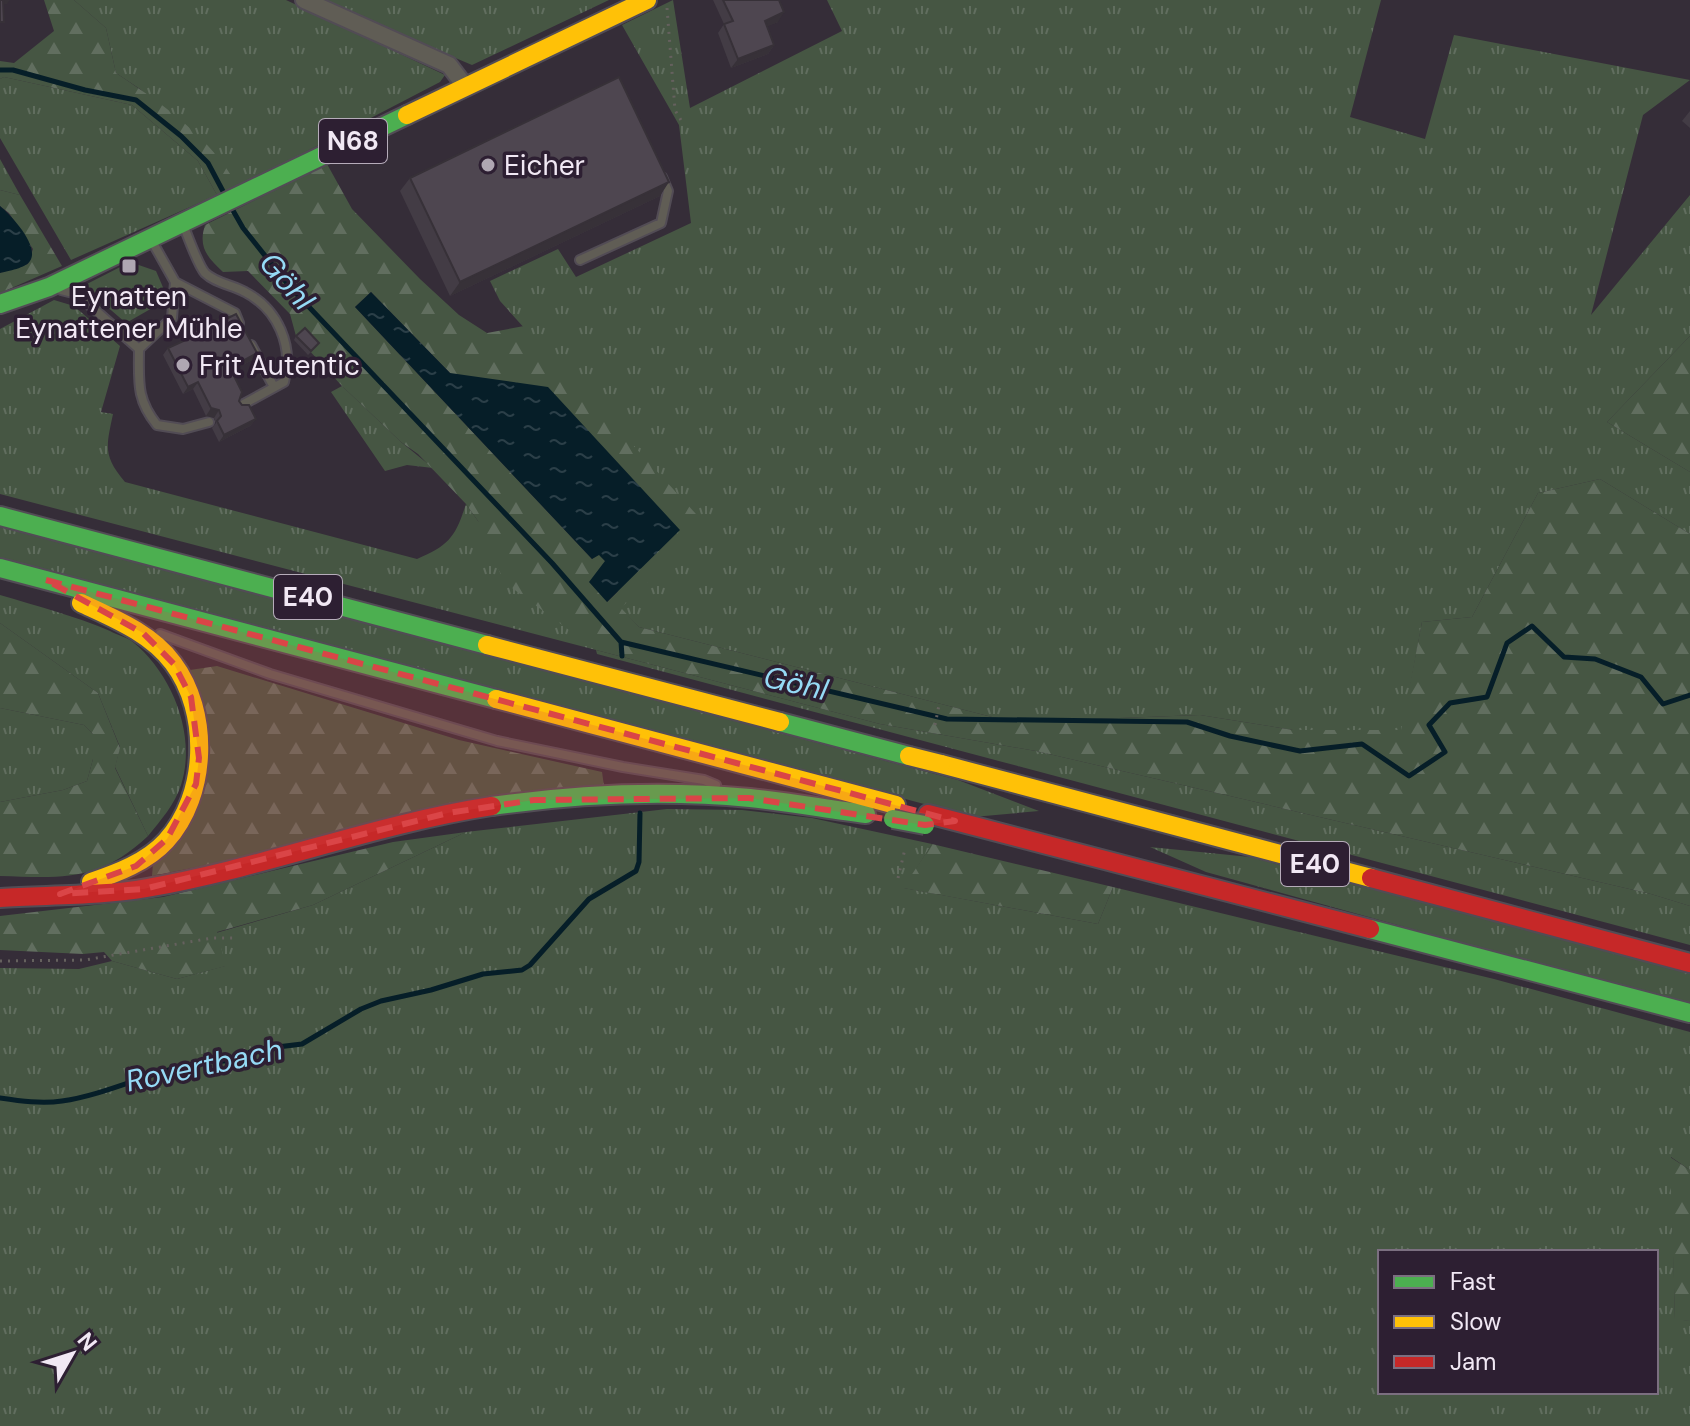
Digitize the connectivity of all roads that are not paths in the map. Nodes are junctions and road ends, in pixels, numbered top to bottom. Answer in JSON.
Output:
{"nodes":[{"id":1,"x":304,"y":0,"type":"edge"},
{"id":2,"x":647,"y":0,"type":"edge"},
{"id":3,"x":465,"y":86,"type":"junction"},
{"id":4,"x":658,"y":168,"type":"edge"},
{"id":5,"x":182,"y":223,"type":"junction"},
{"id":6,"x":150,"y":238,"type":"junction"},
{"id":7,"x":580,"y":260,"type":"dead end"},
{"id":8,"x":175,"y":282,"type":"junction"},
{"id":9,"x":49,"y":287,"type":"junction"},
{"id":10,"x":0,"y":304,"type":"edge"},
{"id":11,"x":0,"y":319,"type":"edge"},
{"id":12,"x":139,"y":349,"type":"junction"},
{"id":13,"x":274,"y":387,"type":"junction"},
{"id":14,"x":240,"y":406,"type":"edge"},
{"id":15,"x":209,"y":422,"type":"dead end"},
{"id":16,"x":0,"y":516,"type":"edge"},
{"id":17,"x":0,"y":568,"type":"edge"},
{"id":18,"x":46,"y":580,"type":"junction"},
{"id":19,"x":143,"y":633,"type":"junction"},
{"id":20,"x":749,"y":798,"type":"junction"},
{"id":21,"x":894,"y":812,"type":"junction"},
{"id":22,"x":60,"y":894,"type":"junction"},
{"id":23,"x":0,"y":898,"type":"edge"},
{"id":24,"x":1690,"y":963,"type":"edge"},
{"id":25,"x":1690,"y":1013,"type":"edge"}],
"edges":[{"from":1,"to":3,"type":"street"},
{"from":2,"to":3,"type":"main road","number":"N68"},
{"from":3,"to":5,"type":"main road","number":"N68"},
{"from":4,"to":7,"type":"lane"},
{"from":5,"to":6,"type":"main road","number":"N68"},
{"from":5,"to":13,"type":"lane"},
{"from":6,"to":8,"type":"lane"},
{"from":6,"to":9,"type":"main road","number":"N68"},
{"from":8,"to":12,"type":"lane"},
{"from":8,"to":13,"type":"lane"},
{"from":9,"to":10,"type":"main road","number":"N68"},
{"from":9,"to":11,"type":"main road","number":"N68"},
{"from":9,"to":12,"type":"lane"},
{"from":12,"to":15,"type":"lane"},
{"from":13,"to":14,"type":"lane"},
{"from":16,"to":24,"type":"main road","number":"E40","bridge":true},
{"from":17,"to":18,"type":"main road","number":"E40"},
{"from":18,"to":19,"type":"main road"},
{"from":18,"to":21,"type":"main road","number":"E40"},
{"from":19,"to":20,"type":"lane"},
{"from":19,"to":22,"type":"main road"},
{"from":20,"to":21,"type":"main road"},
{"from":20,"to":22,"type":"main road"},
{"from":21,"to":25,"type":"main road","number":"E40","bridge":true},
{"from":22,"to":23,"type":"main road"}]}
